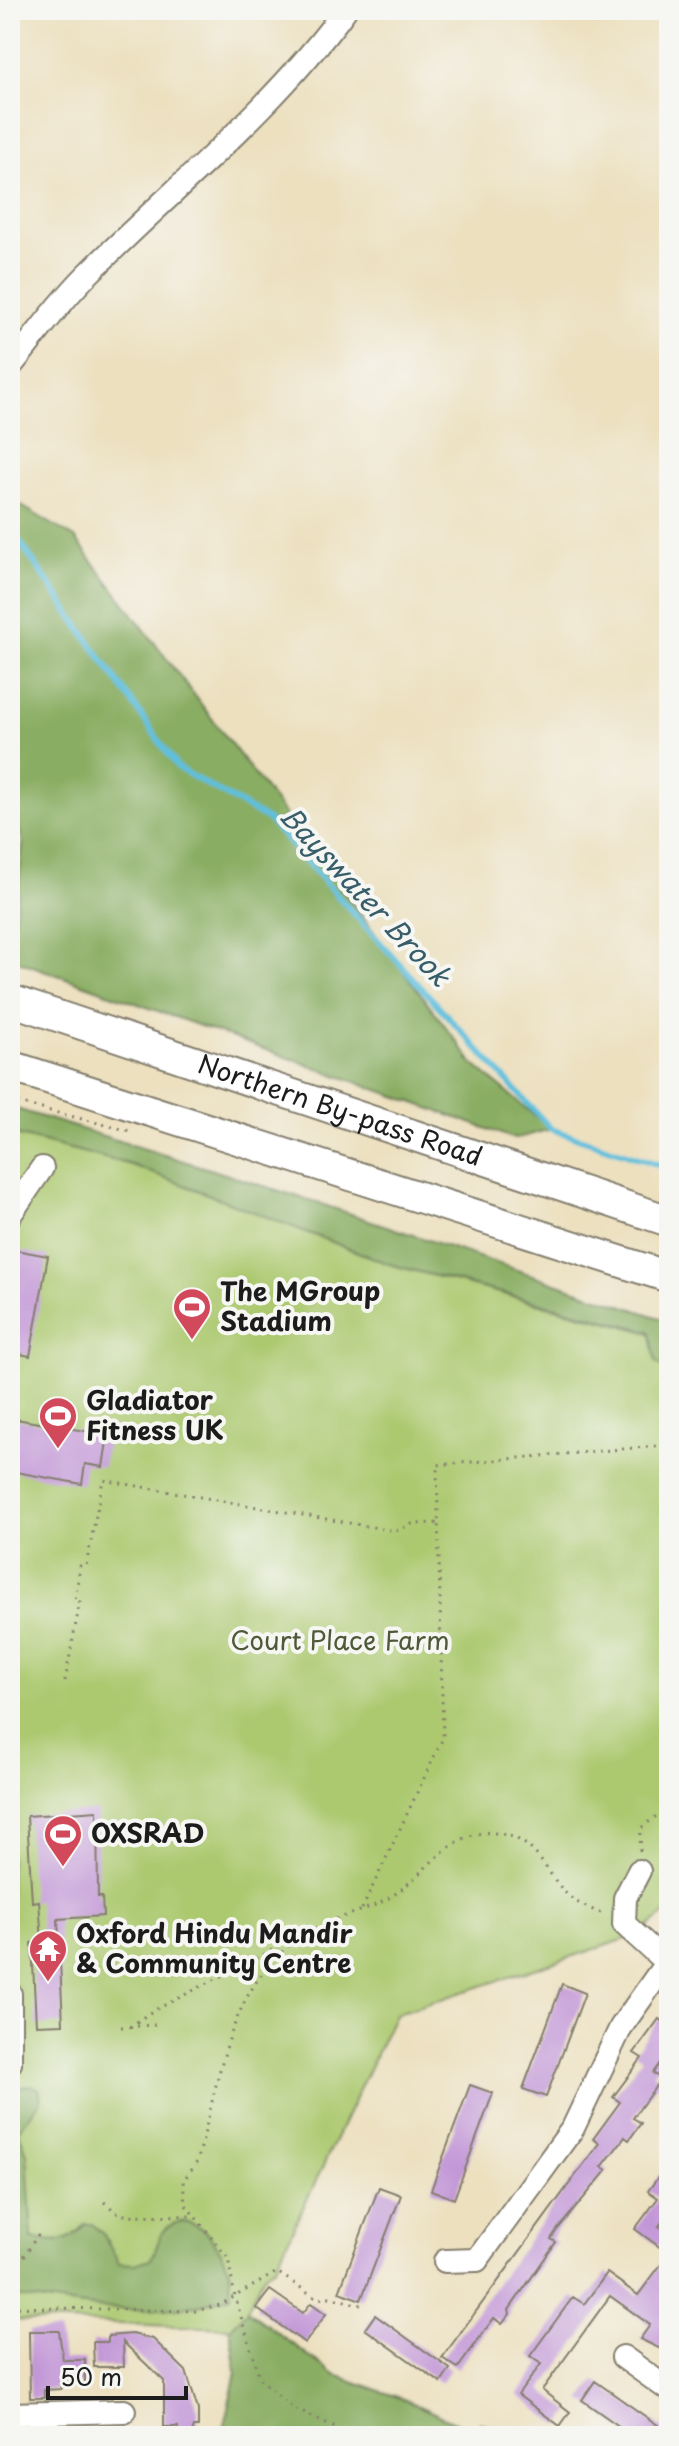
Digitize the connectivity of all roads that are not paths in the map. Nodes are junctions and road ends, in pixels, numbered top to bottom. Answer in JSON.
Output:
{"nodes":[{"id":1,"x":345,"y":10,"type":"edge"},
{"id":2,"x":10,"y":367,"type":"edge"},
{"id":3,"x":10,"y":1000,"type":"edge"},
{"id":4,"x":10,"y":1069,"type":"edge"},
{"id":5,"x":42,"y":1168,"type":"dead end"},
{"id":6,"x":10,"y":1215,"type":"edge"},
{"id":7,"x":669,"y":1221,"type":"edge"},
{"id":8,"x":669,"y":1277,"type":"edge"},
{"id":9,"x":639,"y":1871,"type":"road end"},
{"id":10,"x":667,"y":1964,"type":"edge"},
{"id":11,"x":10,"y":1994,"type":"edge"},
{"id":12,"x":10,"y":2063,"type":"edge"},
{"id":13,"x":445,"y":2261,"type":"dead end"},
{"id":14,"x":623,"y":2357,"type":"dead end"},
{"id":15,"x":667,"y":2385,"type":"edge"},
{"id":16,"x":124,"y":2411,"type":"dead end"},
{"id":17,"x":10,"y":2414,"type":"edge"}],
"edges":[{"from":1,"to":2,"type":"street"},
{"from":3,"to":7,"type":"highway","name":"Northern By-pass Road"},
{"from":4,"to":8,"type":"highway","name":"Northern By-pass Road"},
{"from":5,"to":6,"type":"street"},
{"from":9,"to":10,"type":"street"},
{"from":10,"to":13,"type":"street"},
{"from":11,"to":12,"type":"street"},
{"from":14,"to":15,"type":"street"},
{"from":16,"to":17,"type":"street"}]}
